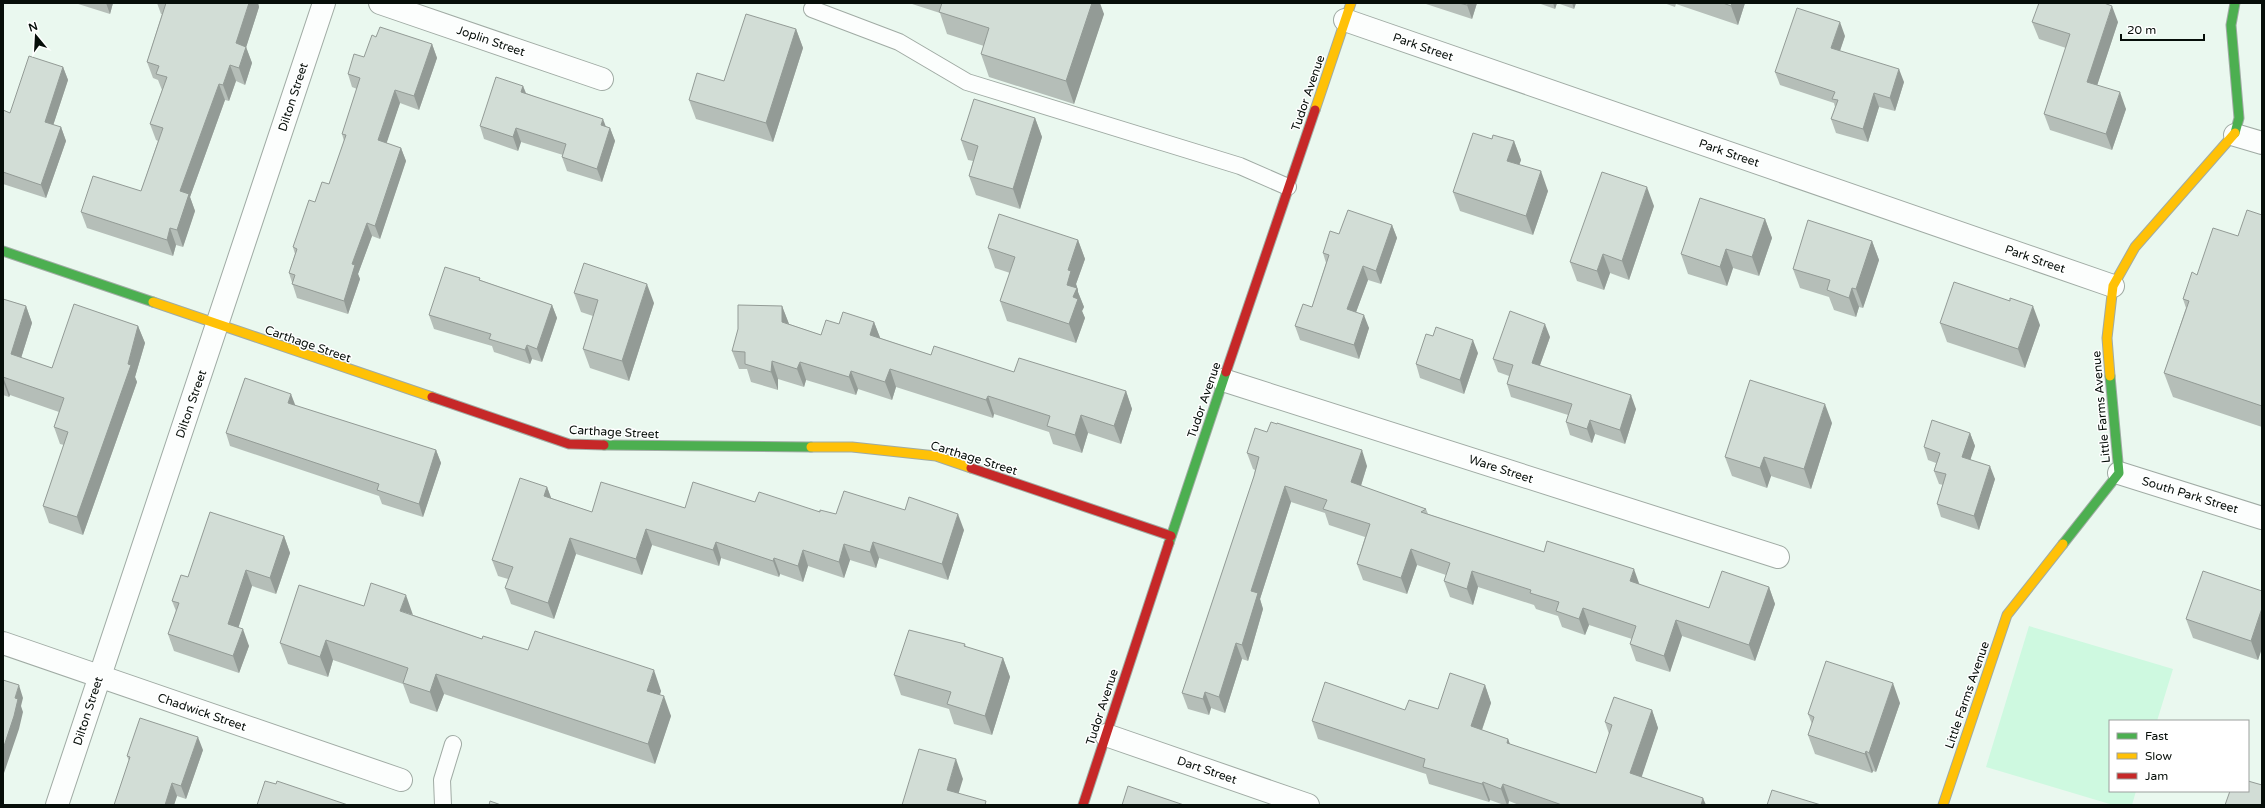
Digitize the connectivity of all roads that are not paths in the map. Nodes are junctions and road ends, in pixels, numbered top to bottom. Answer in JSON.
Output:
{"nodes":[{"id":1,"x":324,"y":3,"type":"edge"},
{"id":2,"x":380,"y":3,"type":"edge"},
{"id":3,"x":2235,"y":3,"type":"edge"},
{"id":4,"x":812,"y":9,"type":"dead end"},
{"id":5,"x":1348,"y":11,"type":"edge"},
{"id":6,"x":602,"y":79,"type":"dead end"},
{"id":7,"x":2235,"y":134,"type":"junction"},
{"id":8,"x":2262,"y":143,"type":"edge"},
{"id":9,"x":1288,"y":187,"type":"junction"},
{"id":10,"x":3,"y":251,"type":"edge"},
{"id":11,"x":2113,"y":286,"type":"junction"},
{"id":12,"x":218,"y":326,"type":"junction"},
{"id":13,"x":1223,"y":380,"type":"junction"},
{"id":14,"x":2118,"y":473,"type":"junction"},
{"id":15,"x":2262,"y":518,"type":"edge"},
{"id":16,"x":1171,"y":536,"type":"junction"},
{"id":17,"x":1778,"y":558,"type":"dead end"},
{"id":18,"x":3,"y":643,"type":"edge"},
{"id":19,"x":99,"y":676,"type":"junction"},
{"id":20,"x":1106,"y":735,"type":"junction"},
{"id":21,"x":453,"y":744,"type":"dead end"},
{"id":22,"x":401,"y":780,"type":"dead end"},
{"id":23,"x":57,"y":805,"type":"edge"},
{"id":24,"x":443,"y":805,"type":"edge"},
{"id":25,"x":1083,"y":805,"type":"edge"},
{"id":26,"x":1308,"y":805,"type":"edge"},
{"id":27,"x":1942,"y":805,"type":"edge"}],
"edges":[{"from":1,"to":12,"type":"street","name":"Dilton Street"},
{"from":2,"to":6,"type":"street","name":"Joplin Street"},
{"from":3,"to":7,"type":"street"},
{"from":4,"to":9,"type":"lane"},
{"from":5,"to":9,"type":"street","name":"Tudor Avenue"},
{"from":5,"to":11,"type":"street","name":"Park Street"},
{"from":7,"to":8,"type":"street"},
{"from":7,"to":11,"type":"street","name":"Little Farms Avenue"},
{"from":9,"to":13,"type":"street","name":"Tudor Avenue"},
{"from":10,"to":12,"type":"street","name":"Carthage Street"},
{"from":11,"to":14,"type":"street","name":"Little Farms Avenue"},
{"from":12,"to":16,"type":"street","name":"Carthage Street"},
{"from":12,"to":19,"type":"street","name":"Dilton Street"},
{"from":13,"to":16,"type":"street","name":"Tudor Avenue"},
{"from":13,"to":17,"type":"street","name":"Ware Street"},
{"from":14,"to":15,"type":"street","name":"South Park Street"},
{"from":14,"to":27,"type":"street","name":"Little Farms Avenue"},
{"from":16,"to":20,"type":"street","name":"Tudor Avenue"},
{"from":18,"to":19,"type":"street","name":"Chadwick Street"},
{"from":19,"to":22,"type":"street","name":"Chadwick Street"},
{"from":19,"to":23,"type":"street","name":"Dilton Street"},
{"from":20,"to":25,"type":"street","name":"Tudor Avenue"},
{"from":20,"to":26,"type":"street","name":"Dart Street"},
{"from":21,"to":24,"type":"lane"}]}
